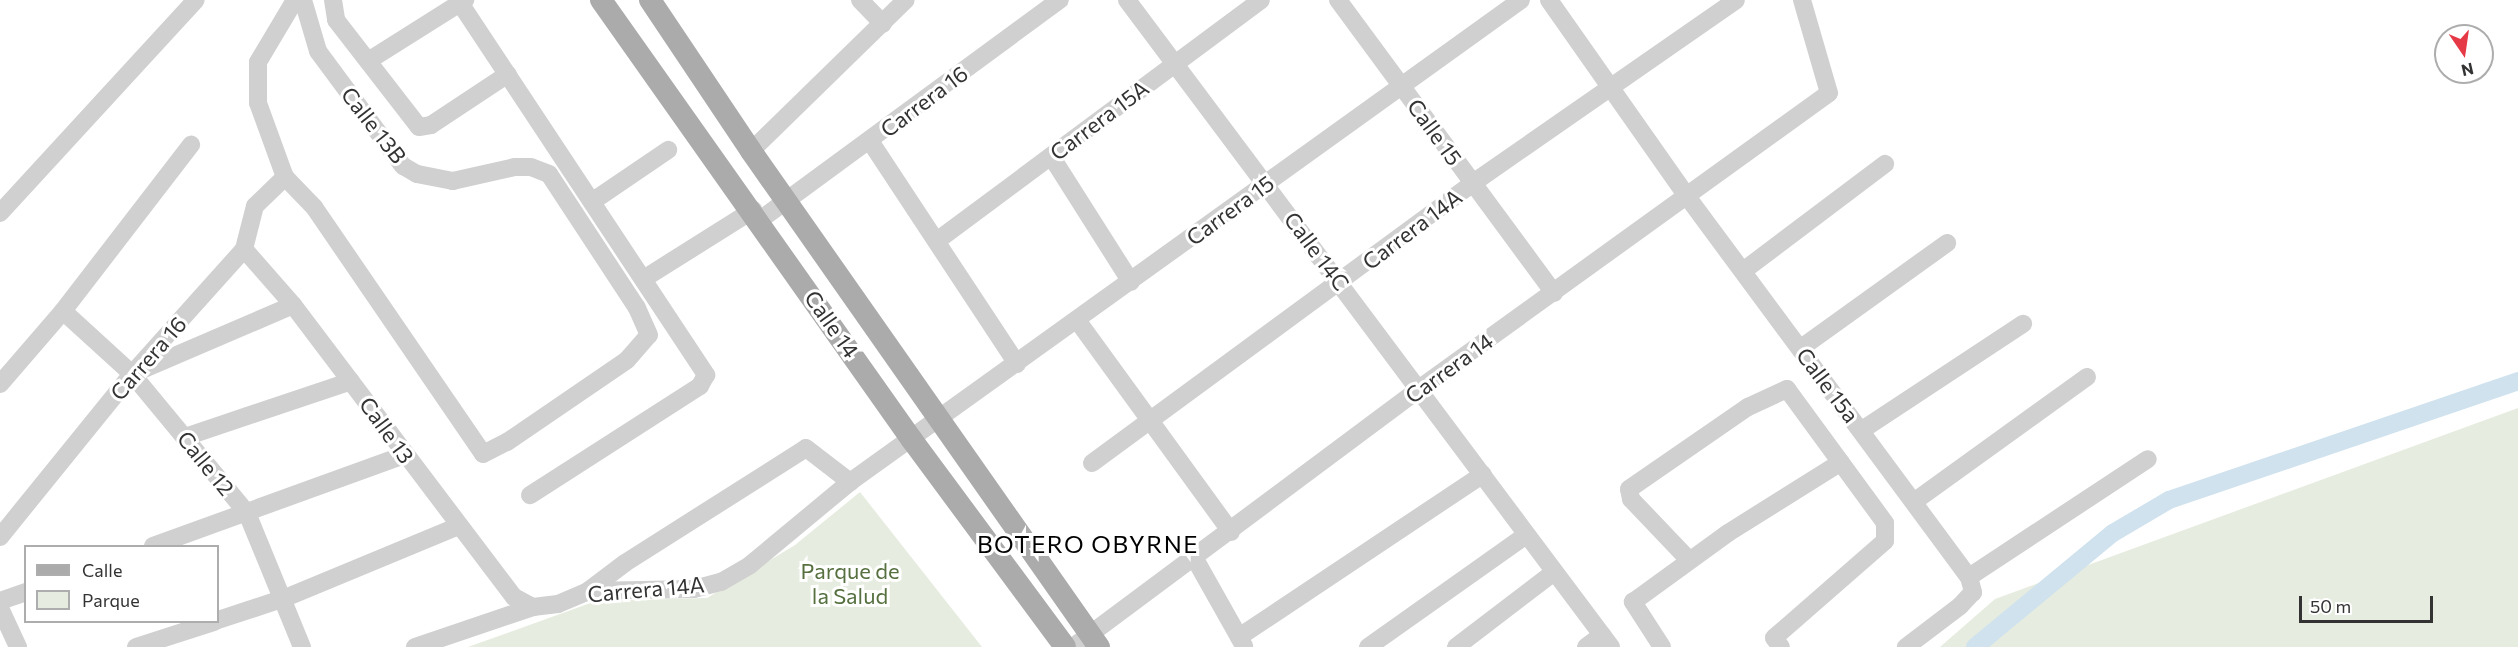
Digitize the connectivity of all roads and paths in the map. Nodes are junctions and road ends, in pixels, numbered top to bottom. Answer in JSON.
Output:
{"nodes":[{"id":1,"x":196,"y":0,"type":"edge"},
{"id":2,"x":295,"y":0,"type":"edge"},
{"id":3,"x":303,"y":0,"type":"edge"},
{"id":4,"x":333,"y":0,"type":"edge"},
{"id":5,"x":601,"y":0,"type":"edge"},
{"id":6,"x":650,"y":0,"type":"edge"},
{"id":7,"x":860,"y":0,"type":"edge"},
{"id":8,"x":906,"y":0,"type":"edge"},
{"id":9,"x":1060,"y":0,"type":"edge"},
{"id":10,"x":1127,"y":0,"type":"edge"},
{"id":11,"x":1261,"y":0,"type":"edge"},
{"id":12,"x":1338,"y":0,"type":"edge"},
{"id":13,"x":1521,"y":0,"type":"edge"},
{"id":14,"x":1549,"y":0,"type":"edge"},
{"id":15,"x":1736,"y":0,"type":"edge"},
{"id":16,"x":1802,"y":0,"type":"edge"},
{"id":17,"x":461,"y":1,"type":"edge"},
{"id":18,"x":883,"y":24,"type":"junction"},
{"id":19,"x":368,"y":61,"type":"junction"},
{"id":20,"x":1174,"y":64,"type":"junction"},
{"id":21,"x":508,"y":74,"type":"junction"},
{"id":22,"x":1401,"y":87,"type":"junction"},
{"id":23,"x":1611,"y":87,"type":"junction"},
{"id":24,"x":870,"y":141,"type":"junction"},
{"id":25,"x":191,"y":145,"type":"dead end"},
{"id":26,"x":668,"y":150,"type":"dead end"},
{"id":27,"x":751,"y":151,"type":"junction"},
{"id":28,"x":1051,"y":156,"type":"junction"},
{"id":29,"x":1885,"y":164,"type":"dead end"},
{"id":30,"x":285,"y":177,"type":"junction"},
{"id":31,"x":1473,"y":183,"type":"junction"},
{"id":32,"x":1266,"y":184,"type":"junction"},
{"id":33,"x":1686,"y":195,"type":"junction"},
{"id":34,"x":593,"y":201,"type":"junction"},
{"id":35,"x":787,"y":201,"type":"junction"},
{"id":36,"x":0,"y":213,"type":"edge"},
{"id":37,"x":756,"y":215,"type":"junction"},
{"id":38,"x":938,"y":240,"type":"junction"},
{"id":39,"x":1947,"y":243,"type":"dead end"},
{"id":40,"x":244,"y":249,"type":"junction"},
{"id":41,"x":1743,"y":271,"type":"junction"},
{"id":42,"x":645,"y":278,"type":"junction"},
{"id":43,"x":1131,"y":282,"type":"junction"},
{"id":44,"x":1341,"y":283,"type":"junction"},
{"id":45,"x":1554,"y":293,"type":"junction"},
{"id":46,"x":293,"y":305,"type":"junction"},
{"id":47,"x":63,"y":311,"type":"junction"},
{"id":48,"x":1077,"y":321,"type":"junction"},
{"id":49,"x":2023,"y":324,"type":"dead end"},
{"id":50,"x":1801,"y":348,"type":"junction"},
{"id":51,"x":1017,"y":364,"type":"junction"},
{"id":52,"x":132,"y":374,"type":"junction"},
{"id":53,"x":2087,"y":377,"type":"dead end"},
{"id":54,"x":351,"y":381,"type":"junction"},
{"id":55,"x":0,"y":384,"type":"edge"},
{"id":56,"x":1420,"y":388,"type":"junction"},
{"id":57,"x":939,"y":420,"type":"junction"},
{"id":58,"x":1148,"y":420,"type":"junction"},
{"id":59,"x":1862,"y":430,"type":"junction"},
{"id":60,"x":185,"y":437,"type":"junction"},
{"id":61,"x":912,"y":440,"type":"junction"},
{"id":62,"x":405,"y":455,"type":"junction"},
{"id":63,"x":2148,"y":459,"type":"dead end"},
{"id":64,"x":1841,"y":462,"type":"junction"},
{"id":65,"x":1092,"y":463,"type":"dead end"},
{"id":66,"x":1483,"y":474,"type":"junction"},
{"id":67,"x":850,"y":482,"type":"junction"},
{"id":68,"x":530,"y":495,"type":"dead end"},
{"id":69,"x":1915,"y":501,"type":"junction"},
{"id":70,"x":247,"y":513,"type":"junction"},
{"id":71,"x":459,"y":526,"type":"junction"},
{"id":72,"x":1231,"y":532,"type":"junction"},
{"id":73,"x":1526,"y":535,"type":"junction"},
{"id":74,"x":0,"y":537,"type":"edge"},
{"id":75,"x":156,"y":545,"type":"edge"},
{"id":76,"x":1195,"y":559,"type":"junction"},
{"id":77,"x":1689,"y":560,"type":"junction"},
{"id":78,"x":625,"y":563,"type":"junction"},
{"id":79,"x":1554,"y":572,"type":"junction"},
{"id":80,"x":1970,"y":577,"type":"junction"},
{"id":81,"x":634,"y":590,"type":"junction"},
{"id":82,"x":588,"y":591,"type":"junction"},
{"id":83,"x":24,"y":593,"type":"edge"},
{"id":84,"x":285,"y":598,"type":"junction"},
{"id":85,"x":0,"y":601,"type":"edge"},
{"id":86,"x":533,"y":607,"type":"junction"},
{"id":87,"x":0,"y":608,"type":"edge"},
{"id":88,"x":219,"y":620,"type":"edge"},
{"id":89,"x":210,"y":623,"type":"edge"},
{"id":90,"x":1607,"y":641,"type":"edge"},
{"id":91,"x":1242,"y":642,"type":"edge"},
{"id":92,"x":1087,"y":643,"type":"edge"},
{"id":93,"x":1772,"y":644,"type":"edge"},
{"id":94,"x":18,"y":647,"type":"edge"},
{"id":95,"x":136,"y":647,"type":"edge"},
{"id":96,"x":302,"y":647,"type":"edge"},
{"id":97,"x":416,"y":647,"type":"edge"},
{"id":98,"x":1065,"y":647,"type":"edge"},
{"id":99,"x":1368,"y":647,"type":"edge"},
{"id":100,"x":1456,"y":647,"type":"edge"},
{"id":101,"x":1586,"y":647,"type":"edge"},
{"id":102,"x":1662,"y":647,"type":"edge"},
{"id":103,"x":1906,"y":647,"type":"edge"}],
"edges":[{"from":1,"to":36,"type":"street"},
{"from":2,"to":30,"type":"street"},
{"from":3,"to":30,"type":"street","name":"Calle 13B"},
{"from":4,"to":19,"type":"street"},
{"from":5,"to":37,"type":"main road","name":"Calle 14"},
{"from":6,"to":27,"type":"main road","name":"Calle 14"},
{"from":7,"to":18,"type":"street"},
{"from":8,"to":18,"type":"street"},
{"from":9,"to":24,"type":"street","name":"Carrera 16"},
{"from":10,"to":20,"type":"street","name":"Calle 14C"},
{"from":11,"to":20,"type":"street","name":"Carrera 15A"},
{"from":12,"to":22,"type":"street","name":"Calle 15"},
{"from":13,"to":22,"type":"street","name":"Carrera 15"},
{"from":14,"to":23,"type":"street"},
{"from":15,"to":23,"type":"street","name":"Carrera 14A"},
{"from":16,"to":33,"type":"street","name":"Carrera 14"},
{"from":17,"to":19,"type":"street","name":"Calle 13B"},
{"from":17,"to":21,"type":"street"},
{"from":18,"to":27,"type":"street"},
{"from":19,"to":21,"type":"street"},
{"from":20,"to":28,"type":"street","name":"Carrera 15A"},
{"from":20,"to":32,"type":"street","name":"Calle 14C"},
{"from":21,"to":34,"type":"street"},
{"from":22,"to":31,"type":"street","name":"Calle 15"},
{"from":22,"to":32,"type":"street","name":"Carrera 15"},
{"from":23,"to":31,"type":"street","name":"Carrera 14A"},
{"from":23,"to":33,"type":"street"},
{"from":24,"to":35,"type":"street","name":"Carrera 16"},
{"from":24,"to":38,"type":"street"},
{"from":25,"to":47,"type":"street"},
{"from":26,"to":34,"type":"street"},
{"from":27,"to":35,"type":"main road","name":"Calle 14"},
{"from":28,"to":38,"type":"street","name":"Carrera 15A"},
{"from":28,"to":43,"type":"street"},
{"from":29,"to":41,"type":"street"},
{"from":30,"to":40,"type":"street","name":"Carrera 16"},
{"from":31,"to":44,"type":"street","name":"Carrera 14A"},
{"from":31,"to":45,"type":"street","name":"Calle 15"},
{"from":32,"to":43,"type":"street","name":"Carrera 15"},
{"from":32,"to":44,"type":"street","name":"Calle 14C"},
{"from":33,"to":41,"type":"street","name":"Calle 15a"},
{"from":33,"to":45,"type":"street","name":"Carrera 14"},
{"from":34,"to":42,"type":"street"},
{"from":35,"to":37,"type":"street","name":"Carrera 16"},
{"from":35,"to":57,"type":"main road","name":"Calle 14"},
{"from":37,"to":42,"type":"street","name":"Carrera 16"},
{"from":37,"to":61,"type":"main road","name":"Calle 14"},
{"from":38,"to":51,"type":"street"},
{"from":39,"to":50,"type":"street"},
{"from":40,"to":46,"type":"street","name":"Calle 13"},
{"from":40,"to":52,"type":"street","name":"Carrera 16"},
{"from":41,"to":50,"type":"street","name":"Calle 15a"},
{"from":42,"to":68,"type":"street"},
{"from":43,"to":48,"type":"street","name":"Carrera 15"},
{"from":44,"to":56,"type":"street","name":"Calle 14C"},
{"from":44,"to":58,"type":"street","name":"Carrera 14A"},
{"from":45,"to":56,"type":"street","name":"Carrera 14"},
{"from":46,"to":52,"type":"street"},
{"from":46,"to":54,"type":"street","name":"Calle 13"},
{"from":47,"to":52,"type":"street","name":"Calle 12"},
{"from":47,"to":55,"type":"street"},
{"from":48,"to":51,"type":"street","name":"Carrera 15"},
{"from":48,"to":58,"type":"street"},
{"from":49,"to":59,"type":"street"},
{"from":50,"to":59,"type":"street","name":"Calle 15a"},
{"from":51,"to":57,"type":"street","name":"Carrera 15"},
{"from":52,"to":60,"type":"street","name":"Calle 12"},
{"from":52,"to":74,"type":"street","name":"Carrera 16"},
{"from":53,"to":69,"type":"street"},
{"from":54,"to":60,"type":"street"},
{"from":54,"to":62,"type":"street","name":"Calle 13"},
{"from":56,"to":66,"type":"street"},
{"from":56,"to":72,"type":"street","name":"Carrera 14"},
{"from":57,"to":61,"type":"street","name":"Carrera 14A"},
{"from":57,"to":92,"type":"main road","name":"Calle 14"},
{"from":58,"to":65,"type":"street","name":"Carrera 14A"},
{"from":58,"to":72,"type":"street"},
{"from":59,"to":69,"type":"street","name":"Calle 15a"},
{"from":60,"to":70,"type":"street","name":"Calle 12"},
{"from":61,"to":67,"type":"street","name":"Carrera 14A"},
{"from":61,"to":98,"type":"main road","name":"Calle 14"},
{"from":62,"to":70,"type":"street"},
{"from":62,"to":71,"type":"street","name":"Calle 13"},
{"from":63,"to":80,"type":"street"},
{"from":64,"to":77,"type":"street"},
{"from":64,"to":77,"type":"street"},
{"from":64,"to":93,"type":"street"},
{"from":66,"to":73,"type":"street"},
{"from":66,"to":91,"type":"street"},
{"from":67,"to":78,"type":"street"},
{"from":67,"to":81,"type":"street","name":"Carrera 14A"},
{"from":69,"to":80,"type":"street","name":"Calle 15a"},
{"from":70,"to":75,"type":"street"},
{"from":70,"to":84,"type":"street","name":"Calle 12"},
{"from":71,"to":84,"type":"street"},
{"from":71,"to":86,"type":"street","name":"Calle 13"},
{"from":72,"to":76,"type":"street","name":"Carrera 14"},
{"from":73,"to":79,"type":"street"},
{"from":73,"to":99,"type":"street"},
{"from":76,"to":91,"type":"street"},
{"from":76,"to":92,"type":"street","name":"Carrera 14"},
{"from":77,"to":102,"type":"street"},
{"from":78,"to":81,"type":"street"},
{"from":78,"to":82,"type":"street"},
{"from":79,"to":90,"type":"street"},
{"from":79,"to":100,"type":"street"},
{"from":80,"to":103,"type":"street"},
{"from":81,"to":82,"type":"street","name":"Carrera 14A"},
{"from":82,"to":86,"type":"street","name":"Carrera 14A"},
{"from":83,"to":85,"type":"street"},
{"from":84,"to":88,"type":"street"},
{"from":84,"to":96,"type":"street","name":"Calle 12"},
{"from":86,"to":97,"type":"street","name":"Carrera 14A"},
{"from":87,"to":94,"type":"street"},
{"from":89,"to":95,"type":"street"},
{"from":90,"to":101,"type":"street"}]}
